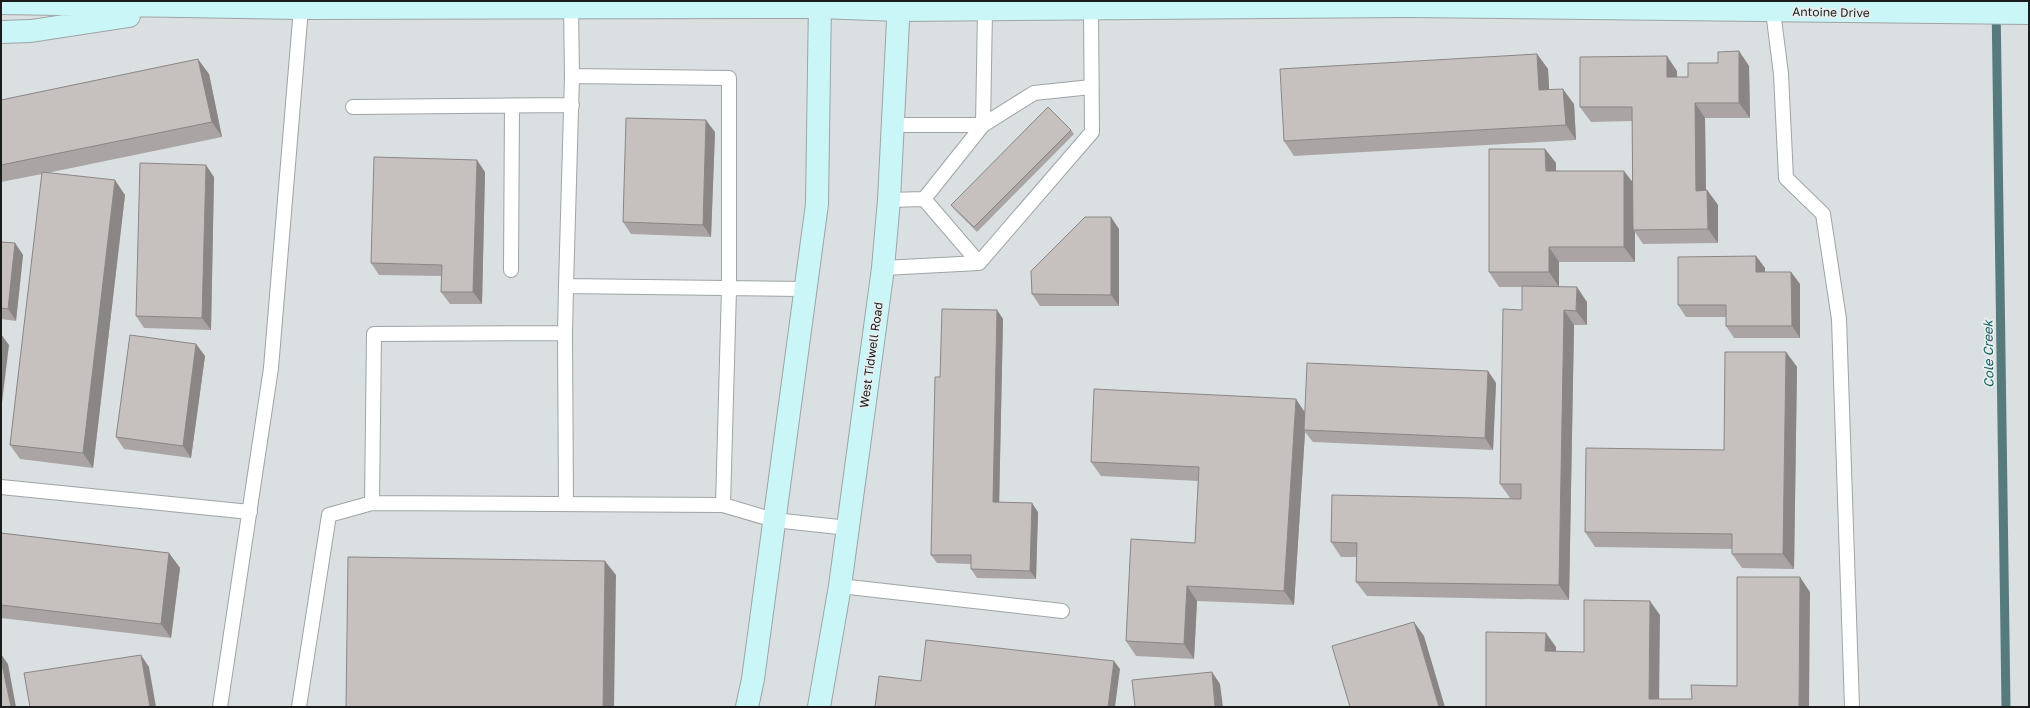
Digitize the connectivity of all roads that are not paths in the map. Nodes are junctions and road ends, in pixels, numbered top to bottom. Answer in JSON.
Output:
{"nodes":[{"id":1,"x":1,"y":3,"type":"edge"},
{"id":2,"x":1408,"y":3,"type":"edge"},
{"id":3,"x":820,"y":4,"type":"edge"},
{"id":4,"x":302,"y":5,"type":"edge"},
{"id":5,"x":898,"y":6,"type":"edge"},
{"id":6,"x":187,"y":7,"type":"junction"},
{"id":7,"x":571,"y":7,"type":"junction"},
{"id":8,"x":1091,"y":9,"type":"junction"},
{"id":9,"x":985,"y":10,"type":"junction"},
{"id":10,"x":1773,"y":11,"type":"junction"},
{"id":11,"x":2029,"y":14,"type":"edge"},
{"id":12,"x":1,"y":32,"type":"edge"},
{"id":13,"x":572,"y":76,"type":"junction"},
{"id":14,"x":1091,"y":87,"type":"junction"},
{"id":15,"x":572,"y":105,"type":"junction"},
{"id":16,"x":512,"y":106,"type":"junction"},
{"id":17,"x":353,"y":107,"type":"dead end"},
{"id":18,"x":893,"y":125,"type":"junction"},
{"id":19,"x":983,"y":125,"type":"junction"},
{"id":20,"x":924,"y":199,"type":"junction"},
{"id":21,"x":889,"y":200,"type":"junction"},
{"id":22,"x":979,"y":264,"type":"junction"},
{"id":23,"x":883,"y":268,"type":"junction"},
{"id":24,"x":511,"y":270,"type":"dead end"},
{"id":25,"x":566,"y":286,"type":"junction"},
{"id":26,"x":805,"y":288,"type":"junction"},
{"id":27,"x":729,"y":289,"type":"junction"},
{"id":28,"x":564,"y":333,"type":"junction"},
{"id":29,"x":1,"y":487,"type":"edge"},
{"id":30,"x":372,"y":503,"type":"junction"},
{"id":31,"x":566,"y":504,"type":"junction"},
{"id":32,"x":723,"y":505,"type":"junction"},
{"id":33,"x":250,"y":512,"type":"junction"},
{"id":34,"x":774,"y":520,"type":"junction"},
{"id":35,"x":848,"y":528,"type":"junction"},
{"id":36,"x":840,"y":586,"type":"junction"},
{"id":37,"x":1062,"y":611,"type":"dead end"},
{"id":38,"x":220,"y":707,"type":"edge"},
{"id":39,"x":299,"y":707,"type":"edge"},
{"id":40,"x":747,"y":707,"type":"edge"},
{"id":41,"x":819,"y":707,"type":"edge"},
{"id":42,"x":1852,"y":707,"type":"edge"}],
"edges":[{"from":1,"to":6,"type":"main road","name":"Antoine Drive"},
{"from":2,"to":8,"type":"main road","name":"Antoine Drive"},
{"from":2,"to":10,"type":"main road","name":"Antoine Drive"},
{"from":3,"to":5,"type":"main road","name":"Antoine Drive"},
{"from":3,"to":7,"type":"main road","name":"Antoine Drive"},
{"from":3,"to":26,"type":"main road"},
{"from":4,"to":6,"type":"main road","name":"Antoine Drive"},
{"from":4,"to":7,"type":"main road","name":"Antoine Drive"},
{"from":4,"to":33,"type":"lane"},
{"from":5,"to":9,"type":"main road","name":"Antoine Drive"},
{"from":5,"to":18,"type":"main road","name":"West Tidwell Road"},
{"from":6,"to":12,"type":"main road"},
{"from":7,"to":13,"type":"lane"},
{"from":8,"to":9,"type":"main road","name":"Antoine Drive"},
{"from":8,"to":14,"type":"lane"},
{"from":9,"to":19,"type":"lane"},
{"from":10,"to":11,"type":"main road","name":"Antoine Drive"},
{"from":10,"to":42,"type":"lane"},
{"from":13,"to":15,"type":"lane"},
{"from":13,"to":27,"type":"lane"},
{"from":14,"to":19,"type":"lane"},
{"from":14,"to":22,"type":"lane"},
{"from":15,"to":16,"type":"lane"},
{"from":15,"to":25,"type":"lane"},
{"from":16,"to":17,"type":"lane"},
{"from":16,"to":24,"type":"lane"},
{"from":18,"to":19,"type":"lane"},
{"from":18,"to":21,"type":"main road","name":"West Tidwell Road"},
{"from":19,"to":20,"type":"lane"},
{"from":20,"to":21,"type":"lane"},
{"from":20,"to":22,"type":"lane"},
{"from":21,"to":23,"type":"main road","name":"West Tidwell Road"},
{"from":22,"to":23,"type":"lane"},
{"from":23,"to":35,"type":"main road","name":"West Tidwell Road"},
{"from":25,"to":27,"type":"lane"},
{"from":25,"to":28,"type":"lane"},
{"from":26,"to":27,"type":"lane"},
{"from":26,"to":34,"type":"main road"},
{"from":27,"to":32,"type":"lane"},
{"from":28,"to":30,"type":"lane"},
{"from":28,"to":31,"type":"lane"},
{"from":29,"to":33,"type":"lane"},
{"from":30,"to":31,"type":"lane"},
{"from":30,"to":39,"type":"lane"},
{"from":31,"to":32,"type":"lane"},
{"from":32,"to":34,"type":"lane"},
{"from":33,"to":38,"type":"lane"},
{"from":34,"to":35,"type":"lane"},
{"from":34,"to":40,"type":"main road"},
{"from":35,"to":36,"type":"main road","name":"West Tidwell Road"},
{"from":36,"to":37,"type":"lane"},
{"from":36,"to":41,"type":"main road","name":"West Tidwell Road"}]}
